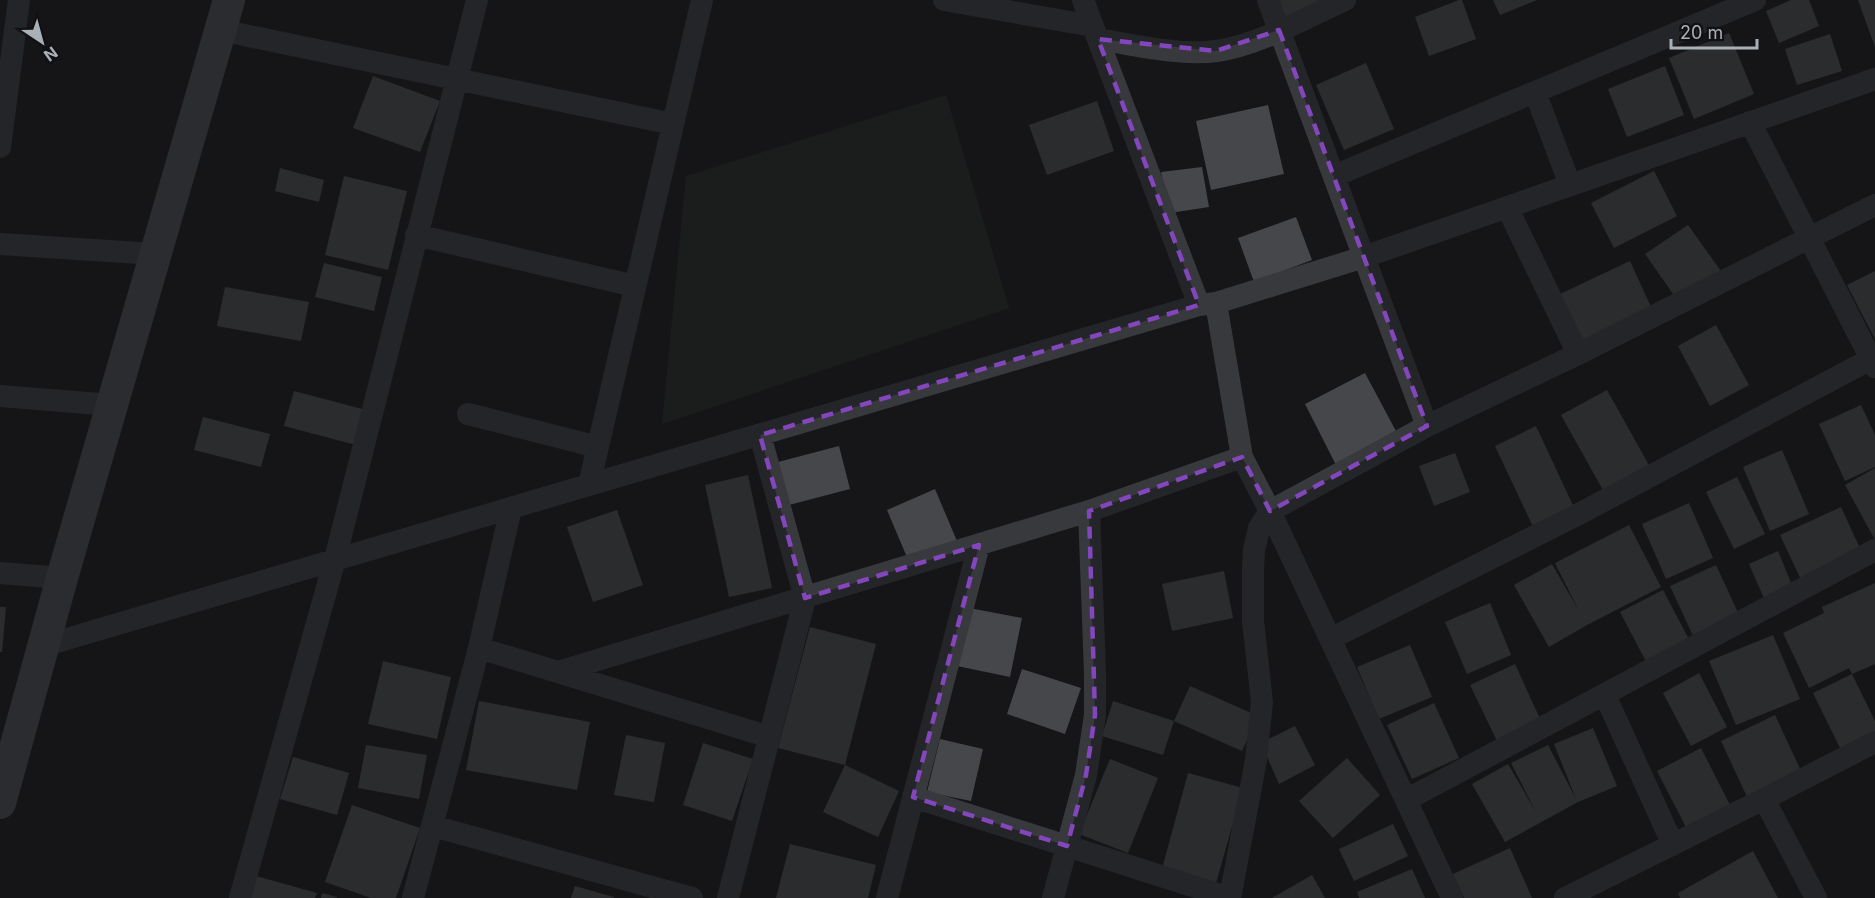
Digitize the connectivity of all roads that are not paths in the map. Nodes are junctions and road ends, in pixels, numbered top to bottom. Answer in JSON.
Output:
{"nodes":[{"id":1,"x":19,"y":0,"type":"edge"},
{"id":2,"x":229,"y":0,"type":"edge"},
{"id":3,"x":477,"y":0,"type":"edge"},
{"id":4,"x":702,"y":0,"type":"edge"},
{"id":5,"x":944,"y":0,"type":"edge"},
{"id":6,"x":1083,"y":0,"type":"edge"},
{"id":7,"x":1268,"y":0,"type":"edge"},
{"id":8,"x":1346,"y":0,"type":"edge"},
{"id":9,"x":1755,"y":0,"type":"edge"},
{"id":10,"x":220,"y":30,"type":"junction"},
{"id":11,"x":1279,"y":30,"type":"junction"},
{"id":12,"x":1095,"y":33,"type":"junction"},
{"id":13,"x":457,"y":79,"type":"junction"},
{"id":14,"x":1875,"y":79,"type":"edge"},
{"id":15,"x":1535,"y":92,"type":"junction"},
{"id":16,"x":1750,"y":122,"type":"junction"},
{"id":17,"x":674,"y":124,"type":"junction"},
{"id":18,"x":0,"y":147,"type":"edge"},
{"id":19,"x":1334,"y":176,"type":"junction"},
{"id":20,"x":1570,"y":185,"type":"junction"},
{"id":21,"x":1875,"y":205,"type":"edge"},
{"id":22,"x":1507,"y":207,"type":"junction"},
{"id":23,"x":416,"y":235,"type":"junction"},
{"id":24,"x":1809,"y":237,"type":"junction"},
{"id":25,"x":0,"y":244,"type":"edge"},
{"id":26,"x":155,"y":254,"type":"junction"},
{"id":27,"x":1364,"y":257,"type":"junction"},
{"id":28,"x":635,"y":286,"type":"junction"},
{"id":29,"x":1208,"y":304,"type":"junction"},
{"id":30,"x":1578,"y":354,"type":"junction"},
{"id":31,"x":1873,"y":363,"type":"edge"},
{"id":32,"x":0,"y":396,"type":"edge"},
{"id":33,"x":112,"y":405,"type":"junction"},
{"id":34,"x":468,"y":414,"type":"dead end"},
{"id":35,"x":1427,"y":426,"type":"junction"},
{"id":36,"x":760,"y":435,"type":"junction"},
{"id":37,"x":598,"y":447,"type":"junction"},
{"id":38,"x":1242,"y":457,"type":"junction"},
{"id":39,"x":589,"y":485,"type":"junction"},
{"id":40,"x":511,"y":508,"type":"junction"},
{"id":41,"x":1089,"y":511,"type":"junction"},
{"id":42,"x":1270,"y":511,"type":"junction"},
{"id":43,"x":979,"y":545,"type":"junction"},
{"id":44,"x":1875,"y":550,"type":"edge"},
{"id":45,"x":335,"y":559,"type":"junction"},
{"id":46,"x":0,"y":573,"type":"edge"},
{"id":47,"x":62,"y":578,"type":"junction"},
{"id":48,"x":805,"y":597,"type":"junction"},
{"id":49,"x":1330,"y":639,"type":"junction"},
{"id":50,"x":43,"y":646,"type":"junction"},
{"id":51,"x":479,"y":648,"type":"junction"},
{"id":52,"x":558,"y":672,"type":"junction"},
{"id":53,"x":1605,"y":694,"type":"junction"},
{"id":54,"x":770,"y":737,"type":"junction"},
{"id":55,"x":1875,"y":742,"type":"edge"},
{"id":56,"x":913,"y":797,"type":"junction"},
{"id":57,"x":1764,"y":799,"type":"junction"},
{"id":58,"x":1406,"y":800,"type":"junction"},
{"id":59,"x":0,"y":803,"type":"edge"},
{"id":60,"x":433,"y":826,"type":"junction"},
{"id":61,"x":1673,"y":845,"type":"junction"},
{"id":62,"x":1067,"y":846,"type":"junction"},
{"id":63,"x":240,"y":898,"type":"edge"},
{"id":64,"x":413,"y":898,"type":"edge"},
{"id":65,"x":692,"y":898,"type":"edge"},
{"id":66,"x":728,"y":898,"type":"edge"},
{"id":67,"x":887,"y":898,"type":"edge"},
{"id":68,"x":1053,"y":898,"type":"edge"},
{"id":69,"x":1230,"y":898,"type":"edge"},
{"id":70,"x":1452,"y":898,"type":"edge"},
{"id":71,"x":1565,"y":898,"type":"edge"},
{"id":72,"x":1816,"y":898,"type":"edge"}],
"edges":[{"from":1,"to":18,"type":"street"},
{"from":2,"to":10,"type":"street"},
{"from":3,"to":13,"type":"street"},
{"from":4,"to":17,"type":"street"},
{"from":5,"to":12,"type":"street"},
{"from":6,"to":12,"type":"street"},
{"from":7,"to":11,"type":"street"},
{"from":8,"to":11,"type":"street"},
{"from":9,"to":15,"type":"street"},
{"from":10,"to":13,"type":"street"},
{"from":10,"to":26,"type":"street"},
{"from":11,"to":12,"type":"street"},
{"from":11,"to":19,"type":"street"},
{"from":12,"to":29,"type":"street"},
{"from":13,"to":17,"type":"street"},
{"from":13,"to":23,"type":"street"},
{"from":14,"to":16,"type":"street"},
{"from":15,"to":19,"type":"street"},
{"from":15,"to":20,"type":"street"},
{"from":16,"to":20,"type":"street"},
{"from":16,"to":24,"type":"street"},
{"from":17,"to":28,"type":"street"},
{"from":19,"to":27,"type":"street"},
{"from":20,"to":22,"type":"street"},
{"from":21,"to":24,"type":"street"},
{"from":22,"to":27,"type":"street"},
{"from":22,"to":30,"type":"street"},
{"from":23,"to":28,"type":"street"},
{"from":23,"to":45,"type":"street"},
{"from":24,"to":30,"type":"street"},
{"from":24,"to":31,"type":"street"},
{"from":25,"to":26,"type":"street"},
{"from":26,"to":33,"type":"street"},
{"from":27,"to":29,"type":"street"},
{"from":27,"to":35,"type":"street"},
{"from":28,"to":37,"type":"street"},
{"from":29,"to":36,"type":"street"},
{"from":29,"to":38,"type":"street"},
{"from":30,"to":35,"type":"street"},
{"from":31,"to":49,"type":"street"},
{"from":32,"to":33,"type":"street"},
{"from":33,"to":47,"type":"street"},
{"from":34,"to":37,"type":"street"},
{"from":35,"to":42,"type":"street"},
{"from":36,"to":39,"type":"street"},
{"from":36,"to":48,"type":"street"},
{"from":37,"to":39,"type":"street"},
{"from":38,"to":41,"type":"street"},
{"from":38,"to":42,"type":"street"},
{"from":39,"to":40,"type":"street"},
{"from":40,"to":45,"type":"street"},
{"from":40,"to":51,"type":"street"},
{"from":41,"to":43,"type":"street"},
{"from":41,"to":62,"type":"street"},
{"from":42,"to":49,"type":"street"},
{"from":42,"to":69,"type":"street"},
{"from":43,"to":48,"type":"street"},
{"from":43,"to":56,"type":"street"},
{"from":44,"to":53,"type":"street"},
{"from":45,"to":50,"type":"street"},
{"from":45,"to":63,"type":"street"},
{"from":46,"to":47,"type":"street"},
{"from":47,"to":50,"type":"street"},
{"from":48,"to":52,"type":"street"},
{"from":48,"to":54,"type":"street"},
{"from":49,"to":58,"type":"street"},
{"from":50,"to":59,"type":"street"},
{"from":51,"to":52,"type":"street"},
{"from":51,"to":60,"type":"street"},
{"from":52,"to":54,"type":"street"},
{"from":53,"to":58,"type":"street"},
{"from":53,"to":61,"type":"street"},
{"from":54,"to":66,"type":"street"},
{"from":55,"to":57,"type":"street"},
{"from":56,"to":62,"type":"street"},
{"from":56,"to":67,"type":"street"},
{"from":57,"to":61,"type":"street"},
{"from":57,"to":72,"type":"street"},
{"from":58,"to":70,"type":"street"},
{"from":60,"to":64,"type":"street"},
{"from":60,"to":65,"type":"street"},
{"from":61,"to":71,"type":"street"},
{"from":62,"to":68,"type":"street"},
{"from":62,"to":69,"type":"street"}]}
